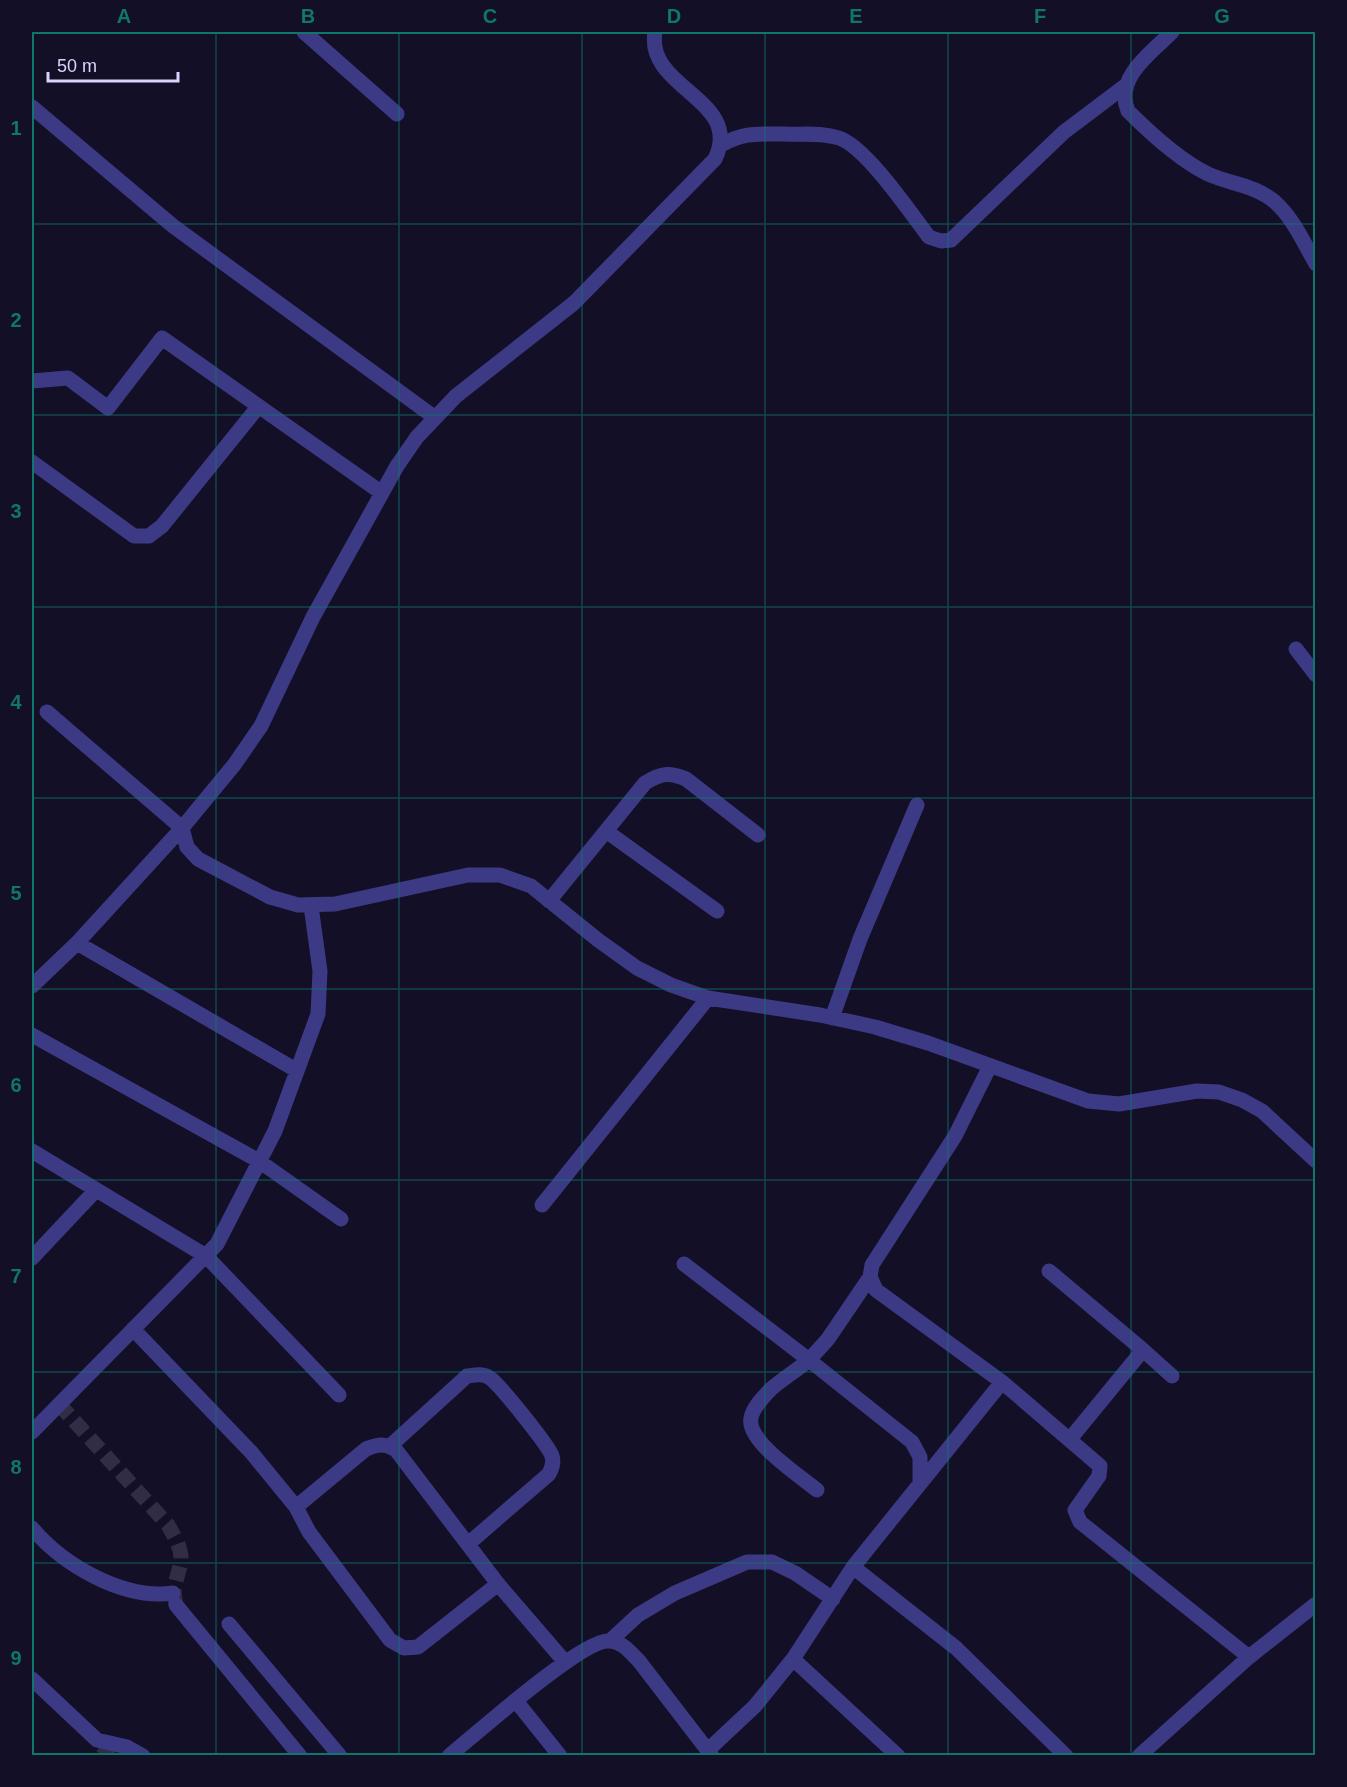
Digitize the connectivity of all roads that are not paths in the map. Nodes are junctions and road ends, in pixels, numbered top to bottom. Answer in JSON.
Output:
{"nodes":[{"id":1,"x":304,"y":32,"type":"edge"},
{"id":2,"x":656,"y":32,"type":"edge"},
{"id":3,"x":1172,"y":32,"type":"edge"},
{"id":4,"x":1125,"y":86,"type":"junction"},
{"id":5,"x":32,"y":107,"type":"edge"},
{"id":6,"x":397,"y":114,"type":"dead end"},
{"id":7,"x":721,"y":145,"type":"junction"},
{"id":8,"x":1316,"y":264,"type":"edge"},
{"id":9,"x":32,"y":381,"type":"edge"},
{"id":10,"x":258,"y":407,"type":"junction"},
{"id":11,"x":434,"y":417,"type":"junction"},
{"id":12,"x":32,"y":462,"type":"edge"},
{"id":13,"x":382,"y":493,"type":"junction"},
{"id":14,"x":1296,"y":649,"type":"dead end"},
{"id":15,"x":1316,"y":675,"type":"edge"},
{"id":16,"x":47,"y":712,"type":"dead end"},
{"id":17,"x":917,"y":805,"type":"dead end"},
{"id":18,"x":182,"y":828,"type":"junction"},
{"id":19,"x":606,"y":831,"type":"junction"},
{"id":20,"x":758,"y":835,"type":"dead end"},
{"id":21,"x":549,"y":901,"type":"junction"},
{"id":22,"x":311,"y":906,"type":"junction"},
{"id":23,"x":717,"y":911,"type":"dead end"},
{"id":24,"x":77,"y":943,"type":"junction"},
{"id":25,"x":32,"y":986,"type":"edge"},
{"id":26,"x":708,"y":998,"type":"junction"},
{"id":27,"x":832,"y":1018,"type":"junction"},
{"id":28,"x":32,"y":1035,"type":"edge"},
{"id":29,"x":990,"y":1066,"type":"junction"},
{"id":30,"x":296,"y":1070,"type":"junction"},
{"id":31,"x":32,"y":1151,"type":"edge"},
{"id":32,"x":259,"y":1161,"type":"junction"},
{"id":33,"x":1316,"y":1161,"type":"edge"},
{"id":34,"x":96,"y":1190,"type":"junction"},
{"id":35,"x":542,"y":1205,"type":"dead end"},
{"id":36,"x":341,"y":1219,"type":"dead end"},
{"id":37,"x":206,"y":1256,"type":"junction"},
{"id":38,"x":32,"y":1258,"type":"edge"},
{"id":39,"x":684,"y":1264,"type":"dead end"},
{"id":40,"x":1049,"y":1271,"type":"dead end"},
{"id":41,"x":870,"y":1277,"type":"junction"},
{"id":42,"x":133,"y":1329,"type":"junction"},
{"id":43,"x":1143,"y":1350,"type":"junction"},
{"id":44,"x":809,"y":1360,"type":"junction"},
{"id":45,"x":1172,"y":1376,"type":"dead end"},
{"id":46,"x":1002,"y":1382,"type":"junction"},
{"id":47,"x":339,"y":1395,"type":"dead end"},
{"id":48,"x":32,"y":1432,"type":"edge"},
{"id":49,"x":1071,"y":1438,"type":"junction"},
{"id":50,"x":390,"y":1446,"type":"junction"},
{"id":51,"x":920,"y":1484,"type":"junction"},
{"id":52,"x":817,"y":1490,"type":"dead end"},
{"id":53,"x":296,"y":1507,"type":"junction"},
{"id":54,"x":32,"y":1528,"type":"edge"},
{"id":55,"x":468,"y":1544,"type":"junction"},
{"id":56,"x":853,"y":1567,"type":"junction"},
{"id":57,"x":498,"y":1584,"type":"junction"},
{"id":58,"x":833,"y":1599,"type":"junction"},
{"id":59,"x":1316,"y":1604,"type":"edge"},
{"id":60,"x":229,"y":1624,"type":"dead end"},
{"id":61,"x":611,"y":1640,"type":"junction"},
{"id":62,"x":1249,"y":1657,"type":"junction"},
{"id":63,"x":793,"y":1659,"type":"junction"},
{"id":64,"x":565,"y":1662,"type":"junction"},
{"id":65,"x":32,"y":1679,"type":"edge"},
{"id":66,"x":516,"y":1701,"type":"junction"},
{"id":67,"x":710,"y":1753,"type":"edge"},
{"id":68,"x":143,"y":1755,"type":"edge"},
{"id":69,"x":300,"y":1755,"type":"edge"},
{"id":70,"x":340,"y":1755,"type":"edge"},
{"id":71,"x":449,"y":1755,"type":"edge"},
{"id":72,"x":560,"y":1755,"type":"edge"},
{"id":73,"x":898,"y":1755,"type":"edge"},
{"id":74,"x":1066,"y":1755,"type":"edge"},
{"id":75,"x":1140,"y":1755,"type":"edge"}],
"edges":[{"from":1,"to":6,"type":"street"},
{"from":2,"to":7,"type":"street"},
{"from":3,"to":4,"type":"street"},
{"from":4,"to":7,"type":"street"},
{"from":4,"to":8,"type":"street"},
{"from":5,"to":11,"type":"street"},
{"from":7,"to":11,"type":"street"},
{"from":9,"to":10,"type":"street"},
{"from":10,"to":12,"type":"street"},
{"from":10,"to":13,"type":"street"},
{"from":11,"to":13,"type":"street"},
{"from":13,"to":18,"type":"street"},
{"from":14,"to":15,"type":"street"},
{"from":16,"to":18,"type":"street"},
{"from":17,"to":27,"type":"street"},
{"from":18,"to":22,"type":"street"},
{"from":18,"to":24,"type":"street"},
{"from":19,"to":20,"type":"street"},
{"from":19,"to":21,"type":"street"},
{"from":19,"to":23,"type":"street"},
{"from":21,"to":22,"type":"street"},
{"from":21,"to":26,"type":"street"},
{"from":22,"to":30,"type":"street"},
{"from":24,"to":25,"type":"street"},
{"from":24,"to":30,"type":"street"},
{"from":26,"to":27,"type":"street"},
{"from":26,"to":35,"type":"street"},
{"from":27,"to":29,"type":"street"},
{"from":28,"to":32,"type":"street"},
{"from":29,"to":33,"type":"street"},
{"from":29,"to":41,"type":"street"},
{"from":30,"to":32,"type":"street"},
{"from":31,"to":34,"type":"street"},
{"from":32,"to":36,"type":"street"},
{"from":32,"to":37,"type":"street"},
{"from":34,"to":37,"type":"street"},
{"from":34,"to":38,"type":"street"},
{"from":37,"to":42,"type":"street"},
{"from":37,"to":47,"type":"street"},
{"from":39,"to":44,"type":"street"},
{"from":40,"to":43,"type":"street"},
{"from":41,"to":44,"type":"street"},
{"from":41,"to":46,"type":"street"},
{"from":42,"to":48,"type":"street"},
{"from":42,"to":53,"type":"street"},
{"from":43,"to":45,"type":"street"},
{"from":43,"to":49,"type":"street"},
{"from":44,"to":51,"type":"street"},
{"from":44,"to":52,"type":"street"},
{"from":46,"to":49,"type":"street"},
{"from":46,"to":51,"type":"street"},
{"from":49,"to":62,"type":"street"},
{"from":50,"to":53,"type":"street"},
{"from":50,"to":55,"type":"street"},
{"from":50,"to":55,"type":"street"},
{"from":51,"to":56,"type":"street"},
{"from":53,"to":57,"type":"street"},
{"from":54,"to":69,"type":"street"},
{"from":55,"to":57,"type":"street"},
{"from":56,"to":58,"type":"street"},
{"from":56,"to":74,"type":"street"},
{"from":57,"to":64,"type":"street"},
{"from":58,"to":61,"type":"street"},
{"from":58,"to":63,"type":"street"},
{"from":59,"to":62,"type":"street"},
{"from":60,"to":70,"type":"street"},
{"from":61,"to":64,"type":"street"},
{"from":61,"to":67,"type":"street"},
{"from":62,"to":75,"type":"street"},
{"from":63,"to":67,"type":"street"},
{"from":63,"to":73,"type":"street"},
{"from":64,"to":66,"type":"street"},
{"from":65,"to":68,"type":"street"},
{"from":66,"to":71,"type":"street"},
{"from":66,"to":72,"type":"street"}]}
